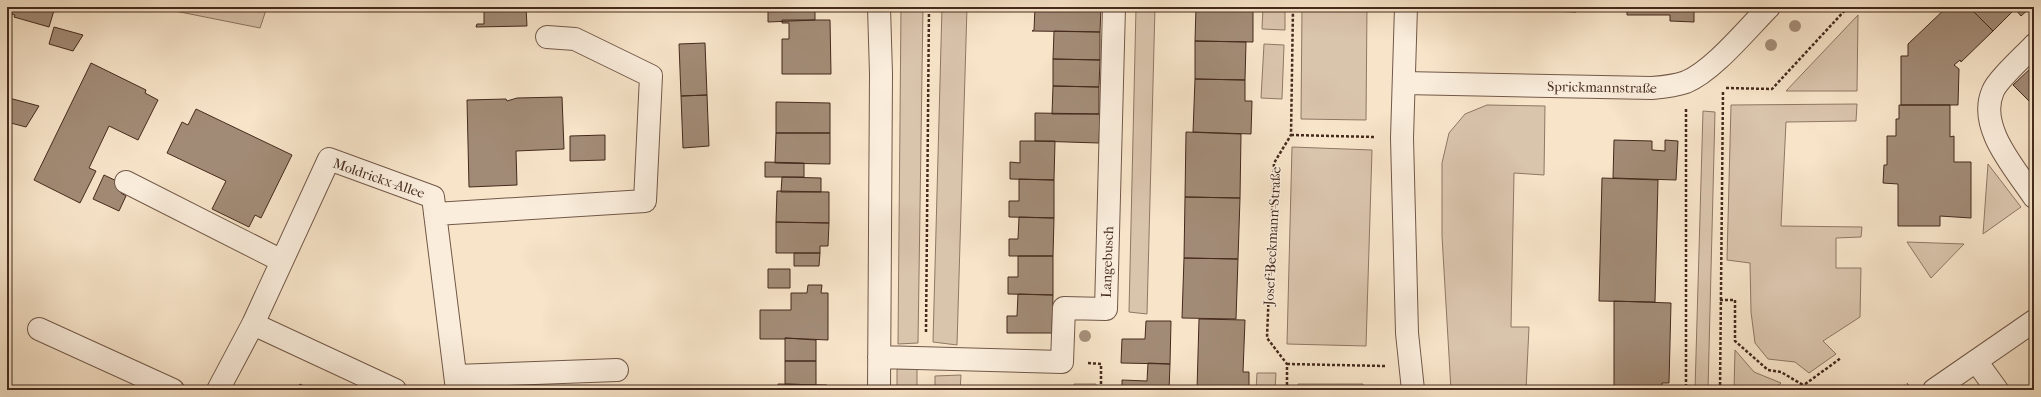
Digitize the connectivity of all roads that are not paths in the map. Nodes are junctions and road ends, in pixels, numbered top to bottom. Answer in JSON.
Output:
{"nodes":[{"id":1,"x":879,"y":7,"type":"edge"},
{"id":2,"x":1114,"y":7,"type":"edge"},
{"id":3,"x":1406,"y":7,"type":"edge"},
{"id":4,"x":1769,"y":7,"type":"edge"},
{"id":5,"x":546,"y":37,"type":"dead end"},
{"id":6,"x":2034,"y":45,"type":"edge"},
{"id":7,"x":1404,"y":83,"type":"junction"},
{"id":8,"x":126,"y":182,"type":"dead end"},
{"id":9,"x":2034,"y":197,"type":"edge"},
{"id":10,"x":435,"y":214,"type":"junction"},
{"id":11,"x":282,"y":261,"type":"junction"},
{"id":12,"x":2034,"y":321,"type":"edge"},
{"id":13,"x":253,"y":324,"type":"junction"},
{"id":14,"x":40,"y":329,"type":"dead end"},
{"id":15,"x":879,"y":357,"type":"junction"},
{"id":16,"x":1976,"y":361,"type":"junction"},
{"id":17,"x":617,"y":370,"type":"dead end"},
{"id":18,"x":456,"y":383,"type":"edge"},
{"id":19,"x":173,"y":390,"type":"edge"},
{"id":20,"x":218,"y":390,"type":"edge"},
{"id":21,"x":395,"y":390,"type":"edge"},
{"id":22,"x":879,"y":390,"type":"edge"},
{"id":23,"x":1413,"y":390,"type":"edge"},
{"id":24,"x":1934,"y":390,"type":"edge"},
{"id":25,"x":1997,"y":390,"type":"edge"}],
"edges":[{"from":1,"to":15,"type":"street"},
{"from":2,"to":15,"type":"street","name":"Langebusch"},
{"from":3,"to":7,"type":"street"},
{"from":4,"to":7,"type":"street","name":"Sprickmannstraße"},
{"from":5,"to":10,"type":"street"},
{"from":6,"to":9,"type":"street"},
{"from":7,"to":23,"type":"street"},
{"from":8,"to":11,"type":"street"},
{"from":10,"to":11,"type":"street","name":"Moldrickx-Allee"},
{"from":10,"to":18,"type":"street","name":"Moldrickx-Allee"},
{"from":11,"to":13,"type":"street","name":"Moldrickx-Allee"},
{"from":12,"to":16,"type":"street"},
{"from":13,"to":20,"type":"street","name":"Moldrickx-Allee"},
{"from":13,"to":21,"type":"street"},
{"from":14,"to":19,"type":"street"},
{"from":15,"to":22,"type":"street"},
{"from":16,"to":24,"type":"street"},
{"from":16,"to":25,"type":"street"},
{"from":17,"to":18,"type":"street","name":"Moldrickx-Allee"}]}
